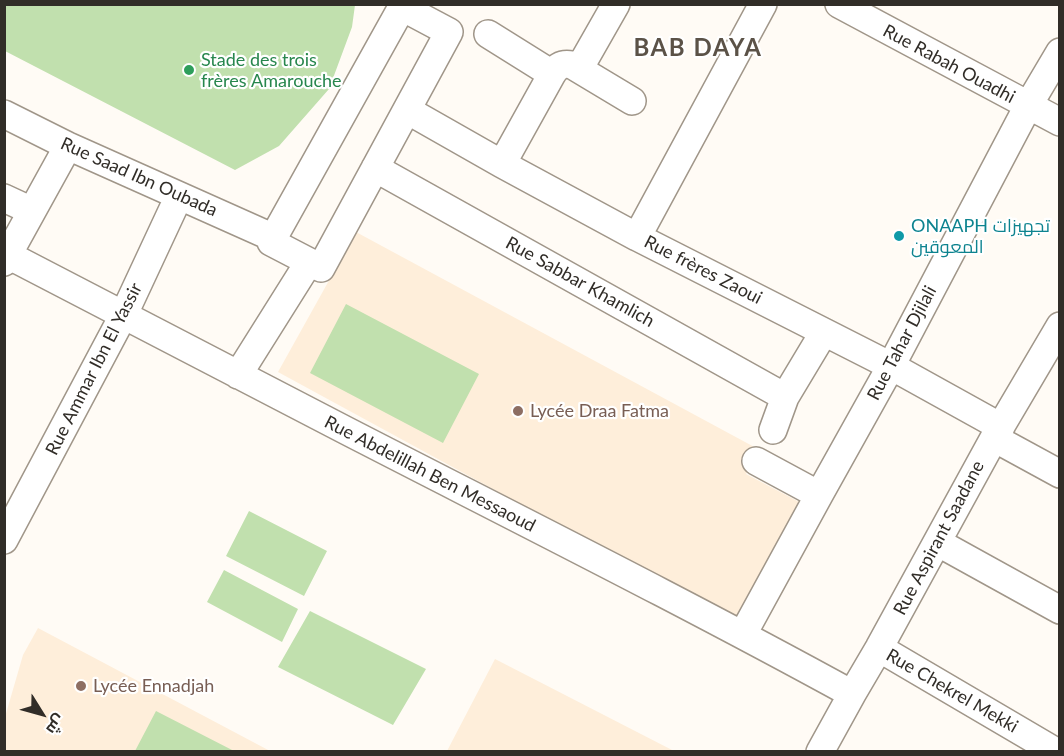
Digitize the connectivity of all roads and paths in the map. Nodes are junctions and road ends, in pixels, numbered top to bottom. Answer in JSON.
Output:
{"nodes":[{"id":1,"x":616,"y":4,"type":"edge"},
{"id":2,"x":763,"y":4,"type":"edge"},
{"id":3,"x":839,"y":4,"type":"edge"},
{"id":4,"x":403,"y":6,"type":"edge"},
{"id":5,"x":488,"y":33,"type":"dead end"},
{"id":6,"x":1059,"y":52,"type":"edge"},
{"id":7,"x":579,"y":69,"type":"junction"},
{"id":8,"x":552,"y":74,"type":"junction"},
{"id":9,"x":632,"y":101,"type":"dead end"},
{"id":10,"x":1028,"y":106,"type":"junction"},
{"id":11,"x":407,"y":110,"type":"junction"},
{"id":12,"x":4,"y":114,"type":"edge"},
{"id":13,"x":1059,"y":122,"type":"edge"},
{"id":14,"x":68,"y":146,"type":"junction"},
{"id":15,"x":502,"y":164,"type":"junction"},
{"id":16,"x":375,"y":168,"type":"junction"},
{"id":17,"x":179,"y":196,"type":"junction"},
{"id":18,"x":4,"y":198,"type":"edge"},
{"id":19,"x":32,"y":212,"type":"junction"},
{"id":20,"x":274,"y":237,"type":"junction"},
{"id":21,"x":637,"y":237,"type":"junction"},
{"id":22,"x":6,"y":259,"type":"edge"},
{"id":23,"x":309,"y":262,"type":"junction"},
{"id":24,"x":124,"y":314,"type":"junction"},
{"id":25,"x":1058,"y":331,"type":"edge"},
{"id":26,"x":824,"y":332,"type":"junction"},
{"id":27,"x":891,"y":366,"type":"junction"},
{"id":28,"x":238,"y":375,"type":"junction"},
{"id":29,"x":785,"y":397,"type":"junction"},
{"id":30,"x":773,"y":430,"type":"dead end"},
{"id":31,"x":997,"y":432,"type":"junction"},
{"id":32,"x":756,"y":461,"type":"dead end"},
{"id":33,"x":1059,"y":474,"type":"edge"},
{"id":34,"x":819,"y":495,"type":"junction"},
{"id":35,"x":4,"y":540,"type":"edge"},
{"id":36,"x":937,"y":542,"type":"junction"},
{"id":37,"x":1059,"y":610,"type":"edge"},
{"id":38,"x":743,"y":634,"type":"junction"},
{"id":39,"x":879,"y":648,"type":"junction"},
{"id":40,"x":852,"y":694,"type":"junction"},
{"id":41,"x":820,"y":752,"type":"edge"},
{"id":42,"x":1056,"y":752,"type":"edge"}],
"edges":[{"from":1,"to":7,"type":"street"},
{"from":2,"to":21,"type":"street"},
{"from":3,"to":10,"type":"street","name":"Rue Rabah Ouadhi"},
{"from":4,"to":11,"type":"street"},
{"from":4,"to":20,"type":"street"},
{"from":5,"to":8,"type":"street"},
{"from":6,"to":10,"type":"street","name":"Rue Tahar Djilali"},
{"from":7,"to":8,"type":"street"},
{"from":7,"to":9,"type":"street"},
{"from":8,"to":15,"type":"street"},
{"from":10,"to":13,"type":"street","name":"Rue Rabah Ouadhi"},
{"from":10,"to":27,"type":"street","name":"Rue Tahar Djilali"},
{"from":11,"to":15,"type":"street","name":"Rue frères Zaoui"},
{"from":11,"to":16,"type":"street"},
{"from":12,"to":14,"type":"street","name":"Rue Saad Ibn Oubada"},
{"from":14,"to":17,"type":"street","name":"Rue Saad Ibn Oubada"},
{"from":14,"to":19,"type":"street"},
{"from":15,"to":21,"type":"street","name":"Rue frères Zaoui"},
{"from":16,"to":23,"type":"street"},
{"from":16,"to":29,"type":"street","name":"Rue Sabbar Khamlich"},
{"from":17,"to":20,"type":"street","name":"Rue Saad Ibn Oubada"},
{"from":17,"to":24,"type":"street","name":"Rue Ammar Ibn El Yassir"},
{"from":18,"to":19,"type":"street"},
{"from":19,"to":22,"type":"street"},
{"from":20,"to":23,"type":"street","name":"Rue Saad Ibn Oubada"},
{"from":21,"to":26,"type":"street","name":"Rue frères Zaoui"},
{"from":22,"to":24,"type":"street","name":"Rue Abdelillah Ben Messaoud"},
{"from":23,"to":28,"type":"street"},
{"from":24,"to":28,"type":"street","name":"Rue Abdelillah Ben Messaoud"},
{"from":24,"to":35,"type":"street","name":"Rue Ammar Ibn El Yassir"},
{"from":25,"to":31,"type":"street","name":"Rue Aspirant Saadane"},
{"from":26,"to":27,"type":"street","name":"Rue frères Zaoui"},
{"from":26,"to":29,"type":"street"},
{"from":27,"to":31,"type":"street","name":"Rue frères Zaoui"},
{"from":27,"to":34,"type":"street","name":"Rue Tahar Djilali"},
{"from":28,"to":38,"type":"street","name":"Rue Abdelillah Ben Messaoud"},
{"from":29,"to":30,"type":"street"},
{"from":31,"to":33,"type":"street","name":"Rue frères Zaoui"},
{"from":31,"to":36,"type":"street","name":"Rue Aspirant Saadane"},
{"from":32,"to":34,"type":"street"},
{"from":34,"to":38,"type":"street","name":"Rue Tahar Djilali"},
{"from":36,"to":37,"type":"street"},
{"from":36,"to":39,"type":"street","name":"Rue Aspirant Saadane"},
{"from":38,"to":40,"type":"street","name":"Rue Abdelillah Ben Messaoud"},
{"from":39,"to":40,"type":"street","name":"Rue Aspirant Saadane"},
{"from":39,"to":42,"type":"street","name":"Rue Chekrel Mekki"},
{"from":40,"to":41,"type":"street","name":"Rue Aspirant Saadane"}]}
